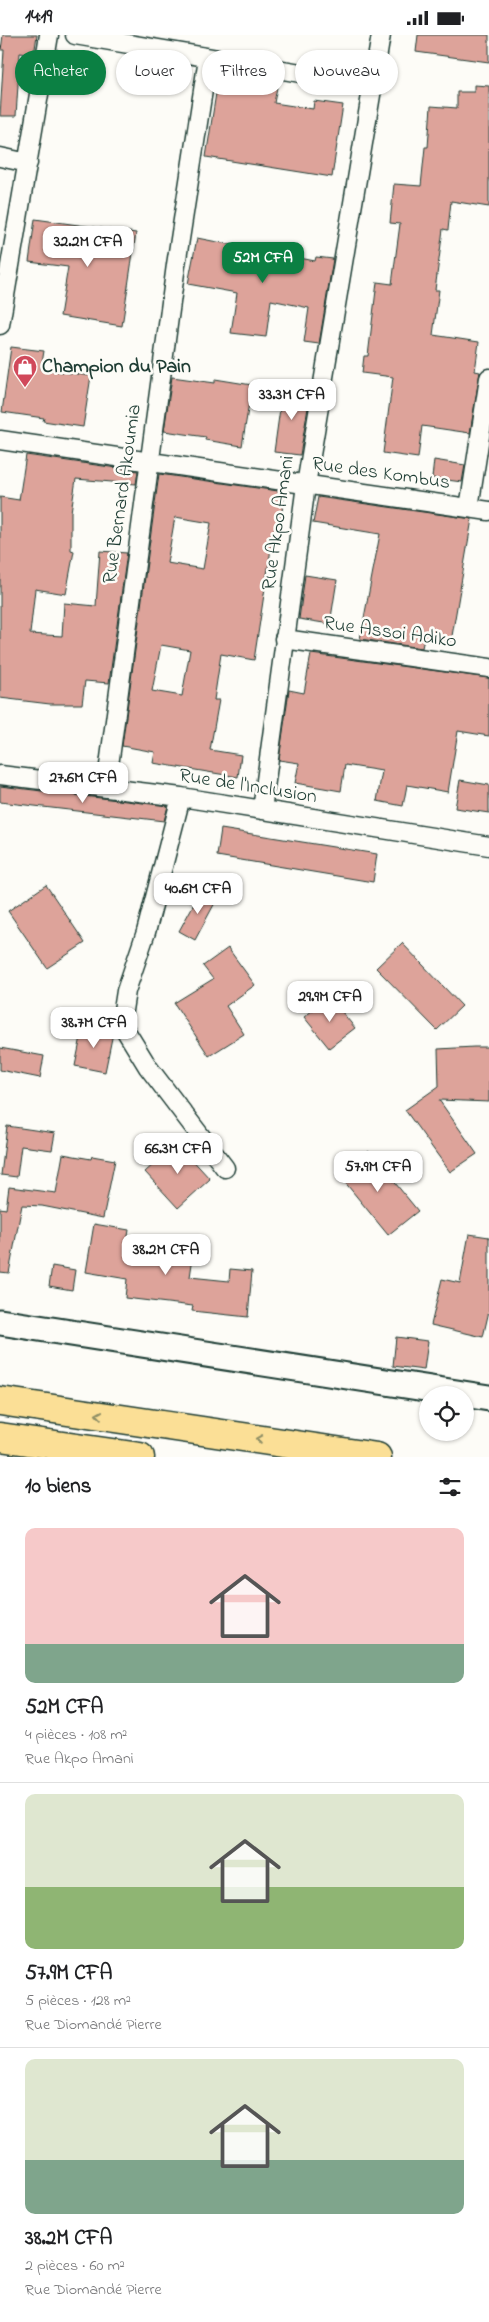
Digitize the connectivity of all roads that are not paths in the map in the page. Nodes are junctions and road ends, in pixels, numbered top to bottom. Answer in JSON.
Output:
{"nodes":[{"id":1,"x":49,"y":35,"type":"edge"},
{"id":2,"x":75,"y":35,"type":"edge"},
{"id":3,"x":381,"y":35,"type":"edge"},
{"id":4,"x":378,"y":50,"type":"edge"},
{"id":5,"x":202,"y":57,"type":"edge"},
{"id":6,"x":202,"y":95,"type":"edge"},
{"id":7,"x":370,"y":95,"type":"edge"},
{"id":8,"x":0,"y":157,"type":"edge"},
{"id":9,"x":28,"y":163,"type":"junction"},
{"id":10,"x":0,"y":325,"type":"edge"},
{"id":11,"x":489,"y":377,"type":"edge"},
{"id":12,"x":0,"y":440,"type":"edge"},
{"id":13,"x":149,"y":461,"type":"junction"},
{"id":14,"x":306,"y":485,"type":"junction"},
{"id":15,"x":469,"y":508,"type":"junction"},
{"id":16,"x":489,"y":511,"type":"edge"},
{"id":17,"x":284,"y":639,"type":"junction"},
{"id":18,"x":489,"y":668,"type":"edge"},
{"id":19,"x":0,"y":775,"type":"edge"},
{"id":20,"x":106,"y":788,"type":"junction"},
{"id":21,"x":180,"y":797,"type":"junction"},
{"id":22,"x":262,"y":810,"type":"junction"},
{"id":23,"x":489,"y":846,"type":"edge"},
{"id":24,"x":225,"y":1168,"type":"dead end"},
{"id":25,"x":0,"y":1322,"type":"edge"},
{"id":26,"x":489,"y":1398,"type":"edge"},
{"id":27,"x":0,"y":1401,"type":"edge"},
{"id":28,"x":0,"y":1437,"type":"edge"},
{"id":29,"x":140,"y":1457,"type":"edge"},
{"id":30,"x":377,"y":1457,"type":"edge"}],
"edges":[{"from":1,"to":9,"type":"street"},
{"from":2,"to":5,"type":"street"},
{"from":3,"to":4,"type":"street","name":"Rue Akpo Amani"},
{"from":6,"to":13,"type":"street","name":"Rue Bernard Akoumia"},
{"from":7,"to":14,"type":"street","name":"Rue Akpo Amani"},
{"from":8,"to":9,"type":"street"},
{"from":9,"to":10,"type":"street"},
{"from":11,"to":15,"type":"street"},
{"from":12,"to":13,"type":"street","name":"Rue des Kombus"},
{"from":13,"to":14,"type":"street","name":"Rue des Kombus"},
{"from":13,"to":20,"type":"street","name":"Rue Bernard Akoumia"},
{"from":14,"to":15,"type":"street","name":"Rue des Kombus"},
{"from":14,"to":17,"type":"street","name":"Rue Akpo Amani"},
{"from":15,"to":16,"type":"street","name":"Rue des Kombus"},
{"from":17,"to":18,"type":"street","name":"Rue Assoi Adiko"},
{"from":17,"to":22,"type":"street","name":"Rue Akpo Amani"},
{"from":19,"to":20,"type":"street","name":"Rue de l'Inclusion"},
{"from":20,"to":21,"type":"street","name":"Rue de l'Inclusion"},
{"from":21,"to":22,"type":"street","name":"Rue de l'Inclusion"},
{"from":21,"to":24,"type":"street"},
{"from":22,"to":23,"type":"street","name":"Rue de l'Inclusion"},
{"from":25,"to":26,"type":"street"},
{"from":30,"to":27,"type":"highway","one_way":true},
{"from":28,"to":29,"type":"highway"}]}
